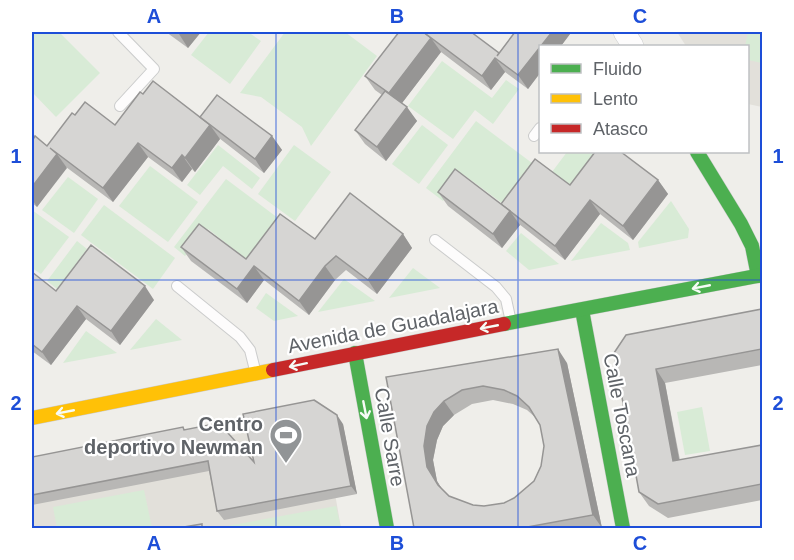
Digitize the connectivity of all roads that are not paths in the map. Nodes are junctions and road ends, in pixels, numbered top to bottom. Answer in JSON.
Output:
{"nodes":[{"id":1,"x":118,"y":32,"type":"edge"},
{"id":2,"x":120,"y":106,"type":"dead end"},
{"id":3,"x":698,"y":153,"type":"edge"},
{"id":4,"x":435,"y":240,"type":"dead end"},
{"id":5,"x":760,"y":276,"type":"edge"},
{"id":6,"x":177,"y":286,"type":"dead end"},
{"id":7,"x":582,"y":310,"type":"junction"},
{"id":8,"x":511,"y":322,"type":"junction"},
{"id":9,"x":355,"y":353,"type":"junction"},
{"id":10,"x":256,"y":374,"type":"junction"},
{"id":11,"x":32,"y":418,"type":"edge"},
{"id":12,"x":387,"y":528,"type":"edge"},
{"id":13,"x":623,"y":528,"type":"edge"}],
"edges":[{"from":1,"to":2,"type":"lane"},
{"from":3,"to":5,"type":"street"},
{"from":4,"to":8,"type":"lane"},
{"from":5,"to":7,"type":"street","name":"Avenida de Guadalajara","one_way":true},
{"from":6,"to":10,"type":"lane"},
{"from":7,"to":8,"type":"street","name":"Avenida de Guadalajara"},
{"from":7,"to":13,"type":"street","name":"Calle Toscana"},
{"from":8,"to":9,"type":"street","name":"Avenida de Guadalajara","one_way":true},
{"from":9,"to":10,"type":"street","name":"Avenida de Guadalajara","one_way":true},
{"from":9,"to":12,"type":"street","name":"Calle Sarre","one_way":true},
{"from":10,"to":11,"type":"street","name":"Avenida de Guadalajara","one_way":true}]}
